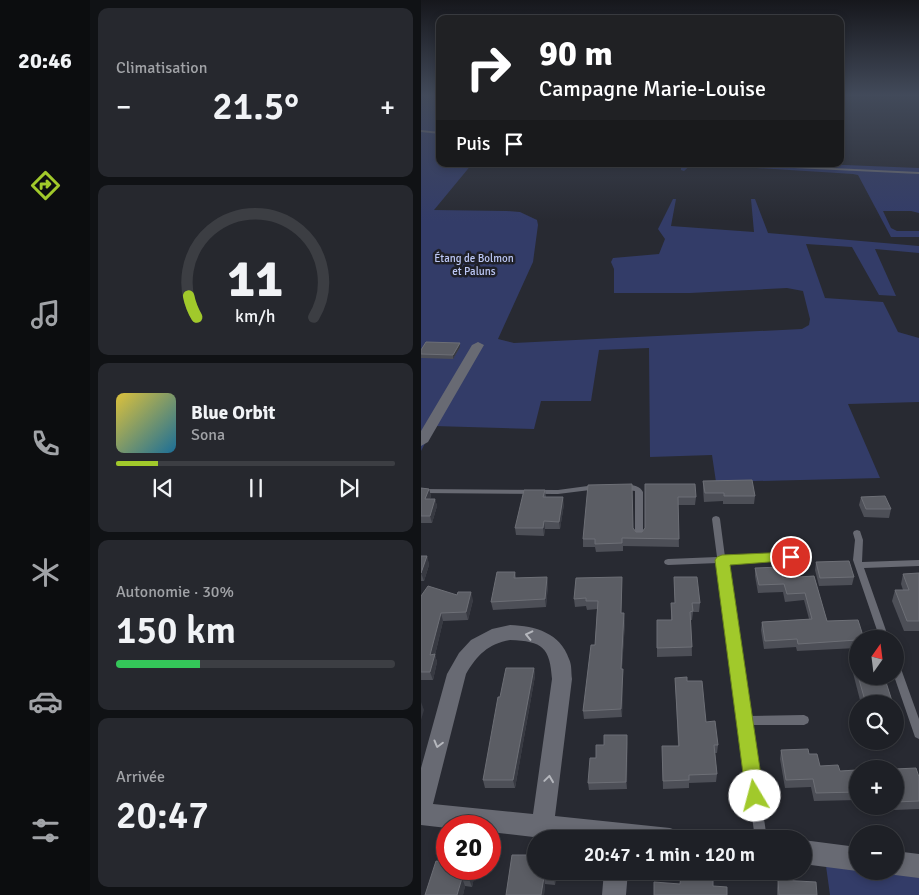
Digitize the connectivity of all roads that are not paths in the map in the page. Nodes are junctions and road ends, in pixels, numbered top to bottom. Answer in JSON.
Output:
{"nodes":[{"id":1,"x":792,"y":167,"type":"edge"},
{"id":2,"x":919,"y":173,"type":"edge"},
{"id":3,"x":478,"y":345,"type":"dead end"},
{"id":4,"x":421,"y":442,"type":"edge"},
{"id":5,"x":602,"y":487,"type":"edge"},
{"id":6,"x":618,"y":487,"type":"edge"},
{"id":7,"x":421,"y":491,"type":"edge"},
{"id":8,"x":716,"y":519,"type":"dead end"},
{"id":9,"x":857,"y":533,"type":"dead end"},
{"id":10,"x":639,"y":536,"type":"edge"},
{"id":11,"x":791,"y":557,"type":"dead end"},
{"id":12,"x":722,"y":560,"type":"junction"},
{"id":13,"x":668,"y":562,"type":"dead end"},
{"id":14,"x":919,"y":563,"type":"edge"},
{"id":15,"x":859,"y":565,"type":"junction"},
{"id":16,"x":882,"y":630,"type":"edge"},
{"id":17,"x":902,"y":685,"type":"edge"},
{"id":18,"x":804,"y":720,"type":"dead end"},
{"id":19,"x":745,"y":721,"type":"junction"},
{"id":20,"x":919,"y":734,"type":"edge"},
{"id":21,"x":421,"y":807,"type":"edge"},
{"id":22,"x":421,"y":814,"type":"edge"},
{"id":23,"x":542,"y":827,"type":"junction"},
{"id":24,"x":568,"y":830,"type":"edge"},
{"id":25,"x":760,"y":830,"type":"edge"},
{"id":26,"x":812,"y":853,"type":"edge"},
{"id":27,"x":849,"y":858,"type":"edge"},
{"id":28,"x":904,"y":865,"type":"edge"},
{"id":29,"x":919,"y":866,"type":"edge"},
{"id":30,"x":615,"y":880,"type":"edge"},
{"id":31,"x":614,"y":895,"type":"edge"}],
"edges":[{"from":1,"to":2,"type":"lane"},
{"from":3,"to":4,"type":"street"},
{"from":5,"to":7,"type":"lane"},
{"from":6,"to":10,"type":"lane"},
{"from":8,"to":12,"type":"lane"},
{"from":9,"to":15,"type":"lane"},
{"from":11,"to":12,"type":"lane"},
{"from":12,"to":13,"type":"lane"},
{"from":12,"to":19,"type":"lane"},
{"from":14,"to":15,"type":"lane"},
{"from":15,"to":16,"type":"lane"},
{"from":17,"to":20,"type":"lane"},
{"from":18,"to":19,"type":"lane"},
{"from":19,"to":25,"type":"lane"},
{"from":23,"to":21,"type":"street","one_way":true},
{"from":22,"to":23,"type":"street"},
{"from":23,"to":24,"type":"street"},
{"from":26,"to":27,"type":"street"},
{"from":28,"to":29,"type":"street"},
{"from":30,"to":31,"type":"street"}]}
